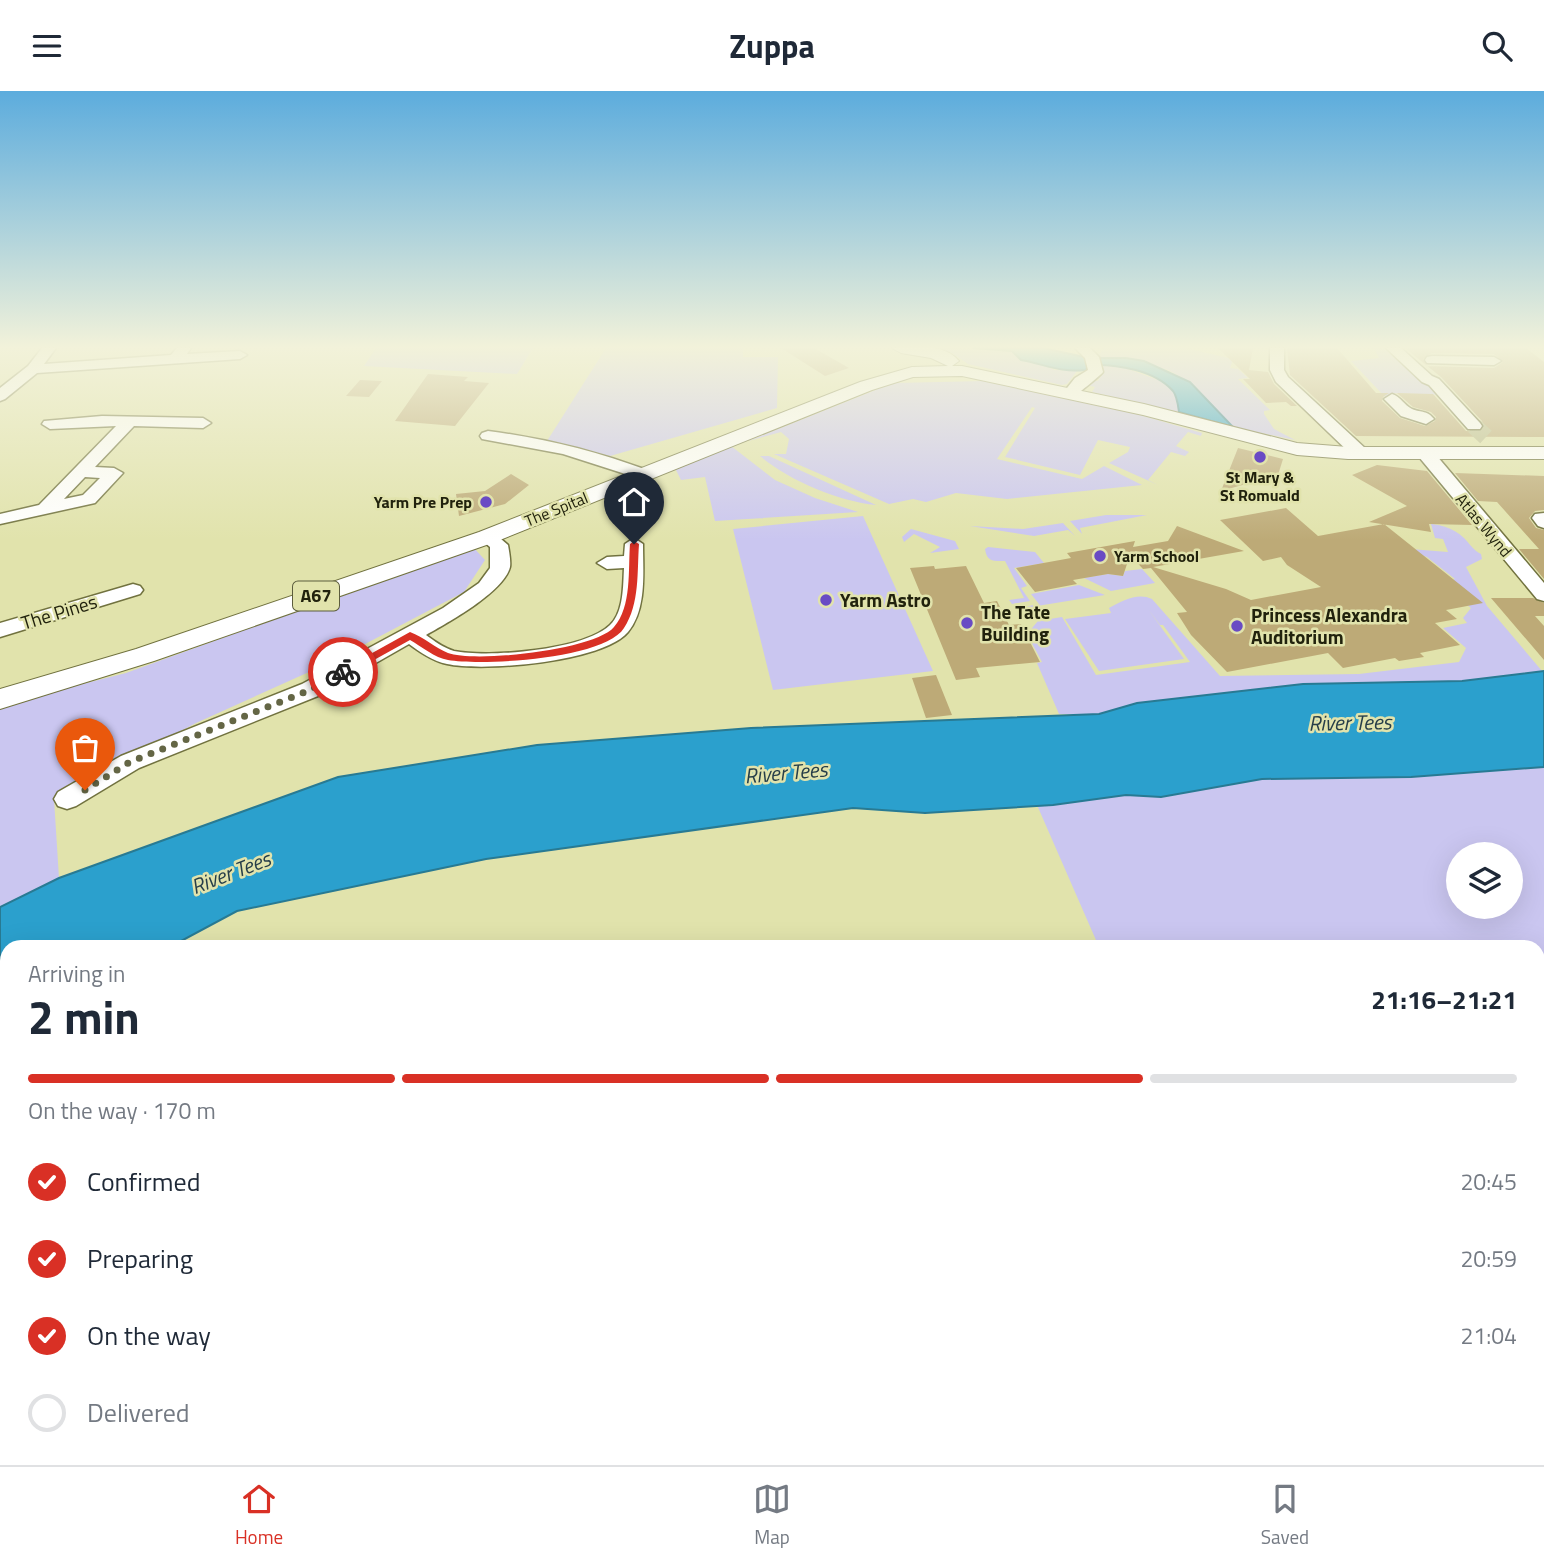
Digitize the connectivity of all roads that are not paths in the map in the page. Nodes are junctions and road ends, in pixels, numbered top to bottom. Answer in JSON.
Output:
{"nodes":[{"id":1,"x":803,"y":412,"type":"edge"},
{"id":2,"x":1146,"y":412,"type":"edge"},
{"id":3,"x":1316,"y":412,"type":"edge"},
{"id":4,"x":1406,"y":412,"type":"edge"},
{"id":5,"x":1462,"y":412,"type":"edge"},
{"id":6,"x":1426,"y":419,"type":"dead end"},
{"id":7,"x":129,"y":422,"type":"junction"},
{"id":8,"x":204,"y":423,"type":"dead end"},
{"id":9,"x":50,"y":424,"type":"dead end"},
{"id":10,"x":1483,"y":434,"type":"tunnel mouth"},
{"id":11,"x":488,"y":436,"type":"dead end"},
{"id":12,"x":1360,"y":453,"type":"junction"},
{"id":13,"x":1425,"y":453,"type":"junction"},
{"id":14,"x":1541,"y":456,"type":"edge"},
{"id":15,"x":81,"y":472,"type":"junction"},
{"id":16,"x":641,"y":474,"type":"junction"},
{"id":17,"x":46,"y":508,"type":"junction"},
{"id":18,"x":0,"y":519,"type":"edge"},
{"id":19,"x":487,"y":537,"type":"junction"},
{"id":20,"x":607,"y":563,"type":"dead end"},
{"id":21,"x":1544,"y":595,"type":"edge"},
{"id":22,"x":124,"y":596,"type":"dead end"},
{"id":23,"x":0,"y":630,"type":"edge"},
{"id":24,"x":410,"y":635,"type":"junction"},
{"id":25,"x":0,"y":699,"type":"edge"},
{"id":26,"x":85,"y":797,"type":"dead end"}],
"edges":[{"from":1,"to":16,"type":"main road","name":"The Spital","number":"A67"},
{"from":2,"to":12,"type":"main road","name":"The Spital","number":"A67"},
{"from":3,"to":12,"type":"street"},
{"from":4,"to":6,"type":"street"},
{"from":5,"to":10,"type":"street"},
{"from":7,"to":8,"type":"street"},
{"from":7,"to":9,"type":"street"},
{"from":7,"to":15,"type":"street"},
{"from":11,"to":16,"type":"street"},
{"from":12,"to":13,"type":"main road","number":"A67"},
{"from":13,"to":14,"type":"main road","number":"A67"},
{"from":13,"to":21,"type":"street","name":"Atlas Wynd"},
{"from":15,"to":17,"type":"street"},
{"from":15,"to":17,"type":"street"},
{"from":16,"to":19,"type":"main road","name":"The Spital","number":"A67"},
{"from":17,"to":18,"type":"street"},
{"from":19,"to":24,"type":"street"},
{"from":19,"to":25,"type":"main road","name":"The Spital","number":"A67"},
{"from":20,"to":24,"type":"street"},
{"from":22,"to":23,"type":"street","name":"The Pines"},
{"from":24,"to":26,"type":"street"}]}
